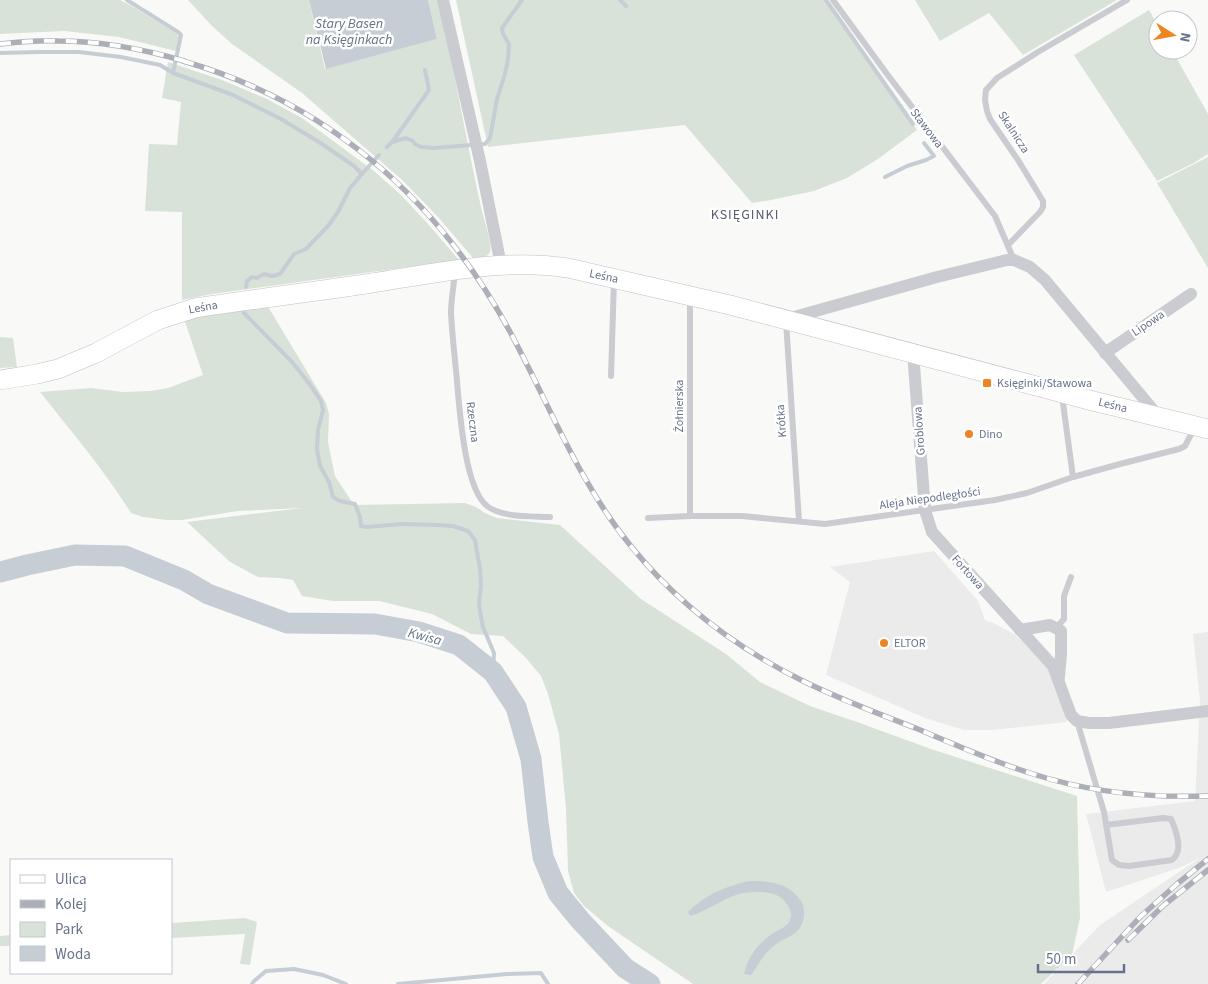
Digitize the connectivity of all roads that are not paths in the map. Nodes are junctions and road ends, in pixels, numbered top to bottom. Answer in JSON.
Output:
{"nodes":[{"id":1,"x":443,"y":0,"type":"edge"},
{"id":2,"x":833,"y":0,"type":"edge"},
{"id":3,"x":1127,"y":0,"type":"edge"},
{"id":4,"x":1008,"y":246,"type":"junction"},
{"id":5,"x":1014,"y":260,"type":"junction"},
{"id":6,"x":501,"y":265,"type":"junction"},
{"id":7,"x":455,"y":270,"type":"junction"},
{"id":8,"x":614,"y":279,"type":"junction"},
{"id":9,"x":1192,"y":294,"type":"dead end"},
{"id":10,"x":690,"y":296,"type":"junction"},
{"id":11,"x":786,"y":320,"type":"junction"},
{"id":12,"x":913,"y":352,"type":"junction"},
{"id":13,"x":1105,"y":353,"type":"junction"},
{"id":14,"x":610,"y":376,"type":"dead end"},
{"id":15,"x":0,"y":380,"type":"edge"},
{"id":16,"x":1061,"y":392,"type":"junction"},
{"id":17,"x":1159,"y":417,"type":"junction"},
{"id":18,"x":1202,"y":427,"type":"edge"},
{"id":19,"x":1073,"y":477,"type":"junction"},
{"id":20,"x":925,"y":510,"type":"junction"},
{"id":21,"x":690,"y":516,"type":"junction"},
{"id":22,"x":550,"y":517,"type":"dead end"},
{"id":23,"x":648,"y":518,"type":"dead end"},
{"id":24,"x":799,"y":521,"type":"junction"},
{"id":25,"x":1071,"y":577,"type":"dead end"},
{"id":26,"x":1055,"y":628,"type":"junction"},
{"id":27,"x":1020,"y":630,"type":"junction"},
{"id":28,"x":1058,"y":680,"type":"junction"},
{"id":29,"x":1208,"y":711,"type":"edge"},
{"id":30,"x":1077,"y":721,"type":"junction"},
{"id":31,"x":1106,"y":825,"type":"junction"}],
"edges":[{"from":1,"to":6,"type":"street"},
{"from":2,"to":4,"type":"lane","name":"Stawowa"},
{"from":3,"to":4,"type":"lane","name":"Skalnicza"},
{"from":4,"to":5,"type":"lane","name":"Stawowa"},
{"from":5,"to":11,"type":"street"},
{"from":5,"to":13,"type":"street"},
{"from":6,"to":7,"type":"main road","name":"Leśna"},
{"from":6,"to":8,"type":"main road","name":"Leśna"},
{"from":7,"to":15,"type":"main road","name":"Leśna"},
{"from":7,"to":22,"type":"lane","name":"Rzeczna"},
{"from":8,"to":10,"type":"main road","name":"Leśna"},
{"from":8,"to":14,"type":"lane"},
{"from":9,"to":13,"type":"street","name":"Lipowa"},
{"from":10,"to":11,"type":"main road","name":"Leśna"},
{"from":10,"to":21,"type":"lane","name":"Żołnierska"},
{"from":11,"to":12,"type":"main road","name":"Leśna"},
{"from":11,"to":24,"type":"lane","name":"Krótka"},
{"from":12,"to":16,"type":"main road","name":"Leśna"},
{"from":12,"to":20,"type":"street","name":"Groblowa"},
{"from":13,"to":17,"type":"street"},
{"from":16,"to":17,"type":"main road","name":"Leśna"},
{"from":16,"to":19,"type":"lane"},
{"from":17,"to":18,"type":"main road","name":"Leśna"},
{"from":18,"to":19,"type":"lane","name":"Aleja Niepodległości"},
{"from":19,"to":20,"type":"lane","name":"Aleja Niepodległości"},
{"from":20,"to":24,"type":"lane","name":"Aleja Niepodległości"},
{"from":20,"to":27,"type":"street","name":"Fortowa"},
{"from":21,"to":23,"type":"lane","name":"Aleja Niepodległości"},
{"from":21,"to":24,"type":"lane","name":"Aleja Niepodległości"},
{"from":25,"to":26,"type":"lane"},
{"from":26,"to":27,"type":"street"},
{"from":26,"to":28,"type":"street","name":"Fortowa"},
{"from":27,"to":28,"type":"street","name":"Fortowa"},
{"from":28,"to":30,"type":"street","name":"Fortowa"},
{"from":29,"to":30,"type":"street"},
{"from":30,"to":31,"type":"lane"},
{"from":31,"to":31,"type":"lane"}]}
